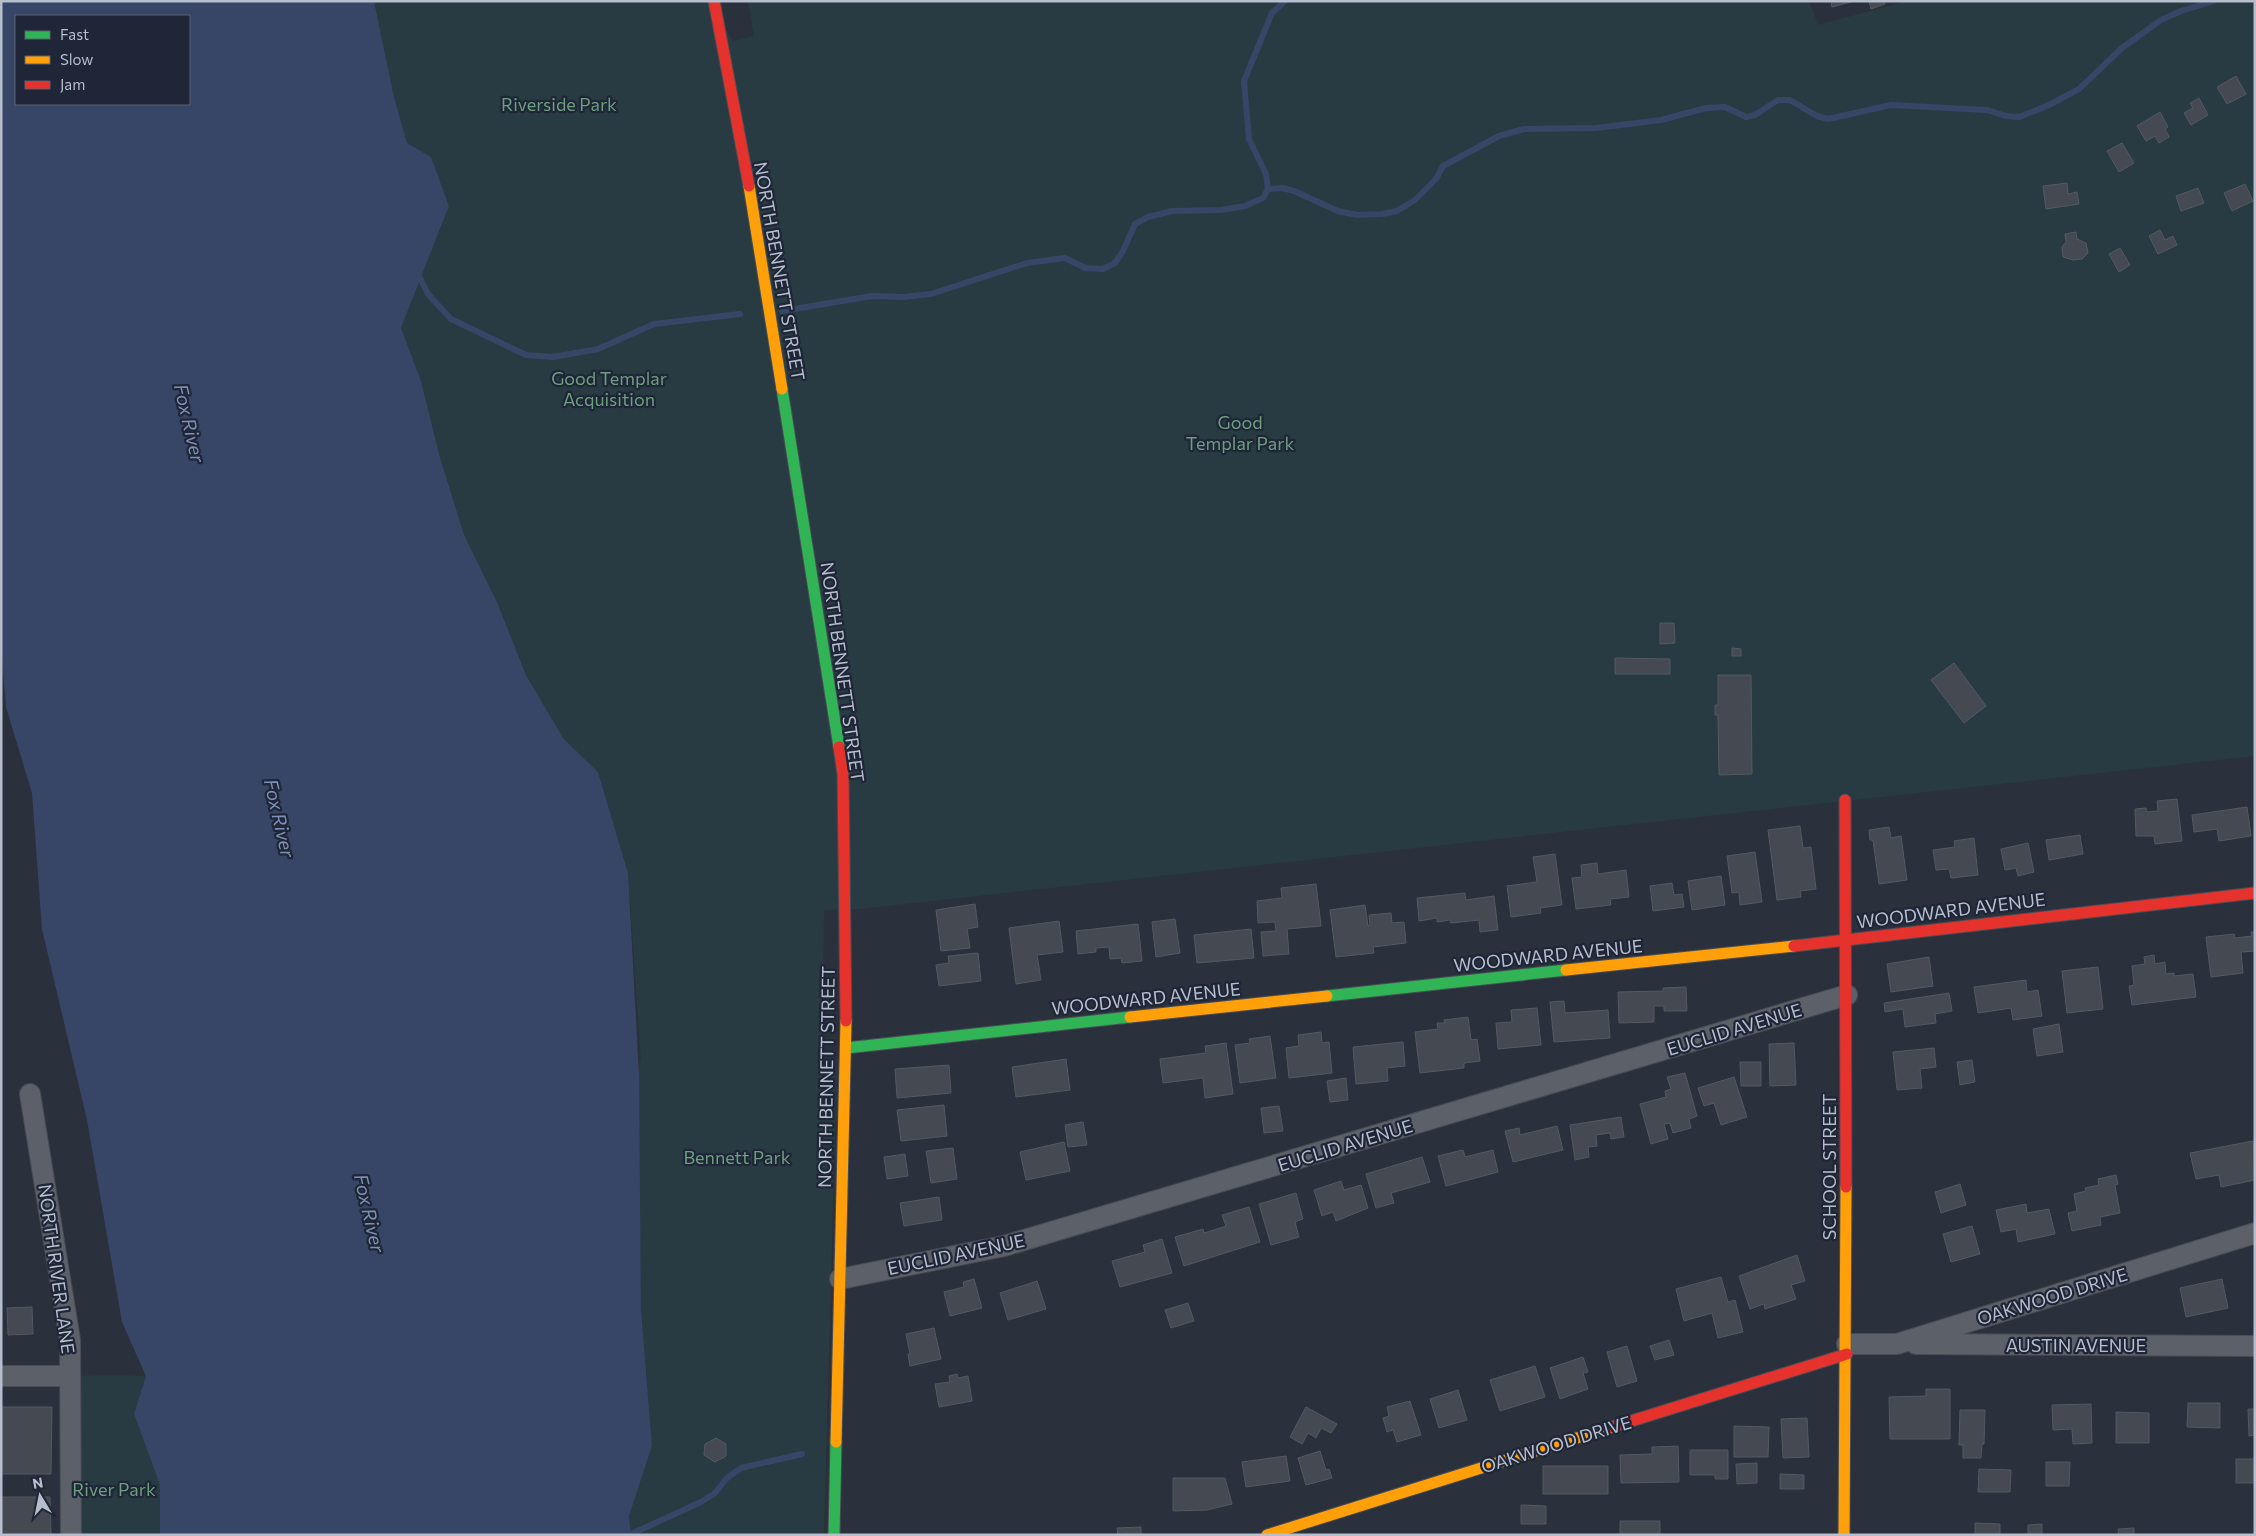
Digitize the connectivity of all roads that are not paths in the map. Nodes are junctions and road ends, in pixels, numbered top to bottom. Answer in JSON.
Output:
{"nodes":[{"id":1,"x":714,"y":1,"type":"edge"},
{"id":2,"x":1845,"y":800,"type":"dead end"},
{"id":3,"x":2255,"y":893,"type":"edge"},
{"id":4,"x":1846,"y":940,"type":"junction"},
{"id":5,"x":1847,"y":996,"type":"junction"},
{"id":6,"x":846,"y":1048,"type":"junction"},
{"id":7,"x":30,"y":1094,"type":"dead end"},
{"id":8,"x":2255,"y":1232,"type":"edge"},
{"id":9,"x":840,"y":1279,"type":"junction"},
{"id":10,"x":1897,"y":1344,"type":"junction"},
{"id":11,"x":2255,"y":1346,"type":"edge"},
{"id":12,"x":1847,"y":1349,"type":"junction"},
{"id":13,"x":1,"y":1376,"type":"edge"},
{"id":14,"x":70,"y":1376,"type":"junction"},
{"id":15,"x":71,"y":1535,"type":"edge"},
{"id":16,"x":834,"y":1535,"type":"edge"},
{"id":17,"x":1267,"y":1535,"type":"edge"},
{"id":18,"x":1844,"y":1535,"type":"edge"}],
"edges":[{"from":1,"to":6,"type":"street","name":"NORTH BENNETT STREET"},
{"from":2,"to":4,"type":"street","name":"SCHOOL STREET"},
{"from":3,"to":4,"type":"street","name":"WOODWARD AVENUE"},
{"from":4,"to":5,"type":"street","name":"SCHOOL STREET"},
{"from":4,"to":6,"type":"street","name":"WOODWARD AVENUE"},
{"from":5,"to":9,"type":"street","name":"EUCLID AVENUE"},
{"from":5,"to":12,"type":"street","name":"SCHOOL STREET"},
{"from":6,"to":9,"type":"street","name":"NORTH BENNETT STREET"},
{"from":7,"to":14,"type":"street","name":"NORTH RIVER LANE"},
{"from":8,"to":10,"type":"street","name":"OAKWOOD DRIVE"},
{"from":9,"to":16,"type":"street","name":"NORTH BENNETT STREET"},
{"from":10,"to":11,"type":"street","name":"AUSTIN AVENUE"},
{"from":10,"to":12,"type":"street","name":"OAKWOOD DRIVE"},
{"from":12,"to":17,"type":"street","name":"OAKWOOD DRIVE"},
{"from":12,"to":18,"type":"street","name":"SCHOOL STREET"},
{"from":13,"to":14,"type":"street"},
{"from":14,"to":15,"type":"street","name":"NORTH RIVER LANE"}]}
